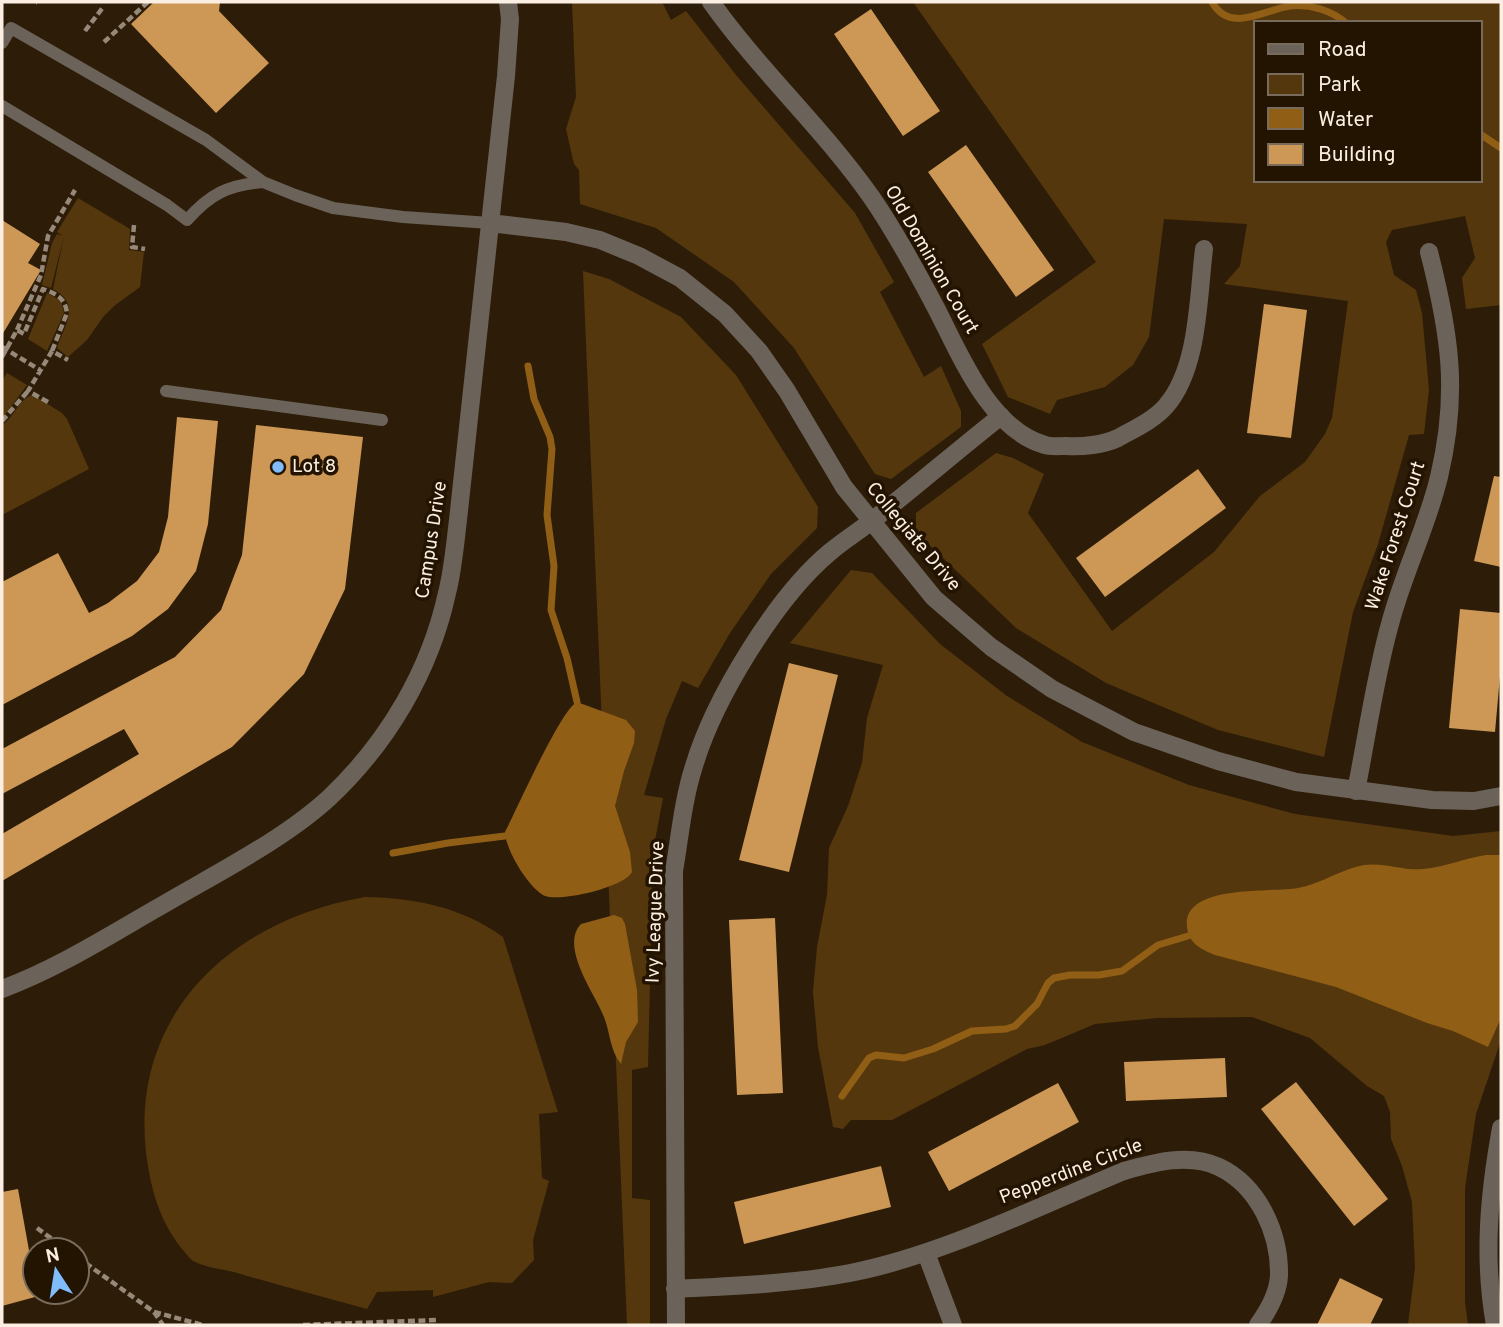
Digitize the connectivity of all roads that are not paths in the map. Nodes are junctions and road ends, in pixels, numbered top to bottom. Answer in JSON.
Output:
{"nodes":[{"id":1,"x":508,"y":2,"type":"edge"},
{"id":2,"x":711,"y":2,"type":"edge"},
{"id":3,"x":2,"y":43,"type":"edge"},
{"id":4,"x":2,"y":106,"type":"edge"},
{"id":5,"x":263,"y":182,"type":"junction"},
{"id":6,"x":490,"y":223,"type":"junction"},
{"id":7,"x":1204,"y":248,"type":"dead end"},
{"id":8,"x":1429,"y":252,"type":"dead end"},
{"id":9,"x":166,"y":391,"type":"dead end"},
{"id":10,"x":1000,"y":416,"type":"junction"},
{"id":11,"x":382,"y":420,"type":"dead end"},
{"id":12,"x":870,"y":522,"type":"junction"},
{"id":13,"x":1356,"y":791,"type":"junction"},
{"id":14,"x":1501,"y":796,"type":"edge"},
{"id":15,"x":2,"y":989,"type":"edge"},
{"id":16,"x":1501,"y":1128,"type":"edge"},
{"id":17,"x":926,"y":1253,"type":"junction"},
{"id":18,"x":675,"y":1289,"type":"junction"},
{"id":19,"x":676,"y":1325,"type":"edge"},
{"id":20,"x":953,"y":1325,"type":"edge"},
{"id":21,"x":1258,"y":1325,"type":"edge"},
{"id":22,"x":1495,"y":1325,"type":"edge"}],
"edges":[{"from":1,"to":6,"type":"street","name":"Campus Drive"},
{"from":2,"to":10,"type":"street","name":"Old Dominion Court"},
{"from":3,"to":5,"type":"lane"},
{"from":4,"to":5,"type":"lane"},
{"from":5,"to":6,"type":"lane"},
{"from":6,"to":12,"type":"street","name":"Collegiate Drive"},
{"from":6,"to":15,"type":"street","name":"Campus Drive"},
{"from":7,"to":10,"type":"street","name":"Old Dominion Court"},
{"from":8,"to":13,"type":"street","name":"Wake Forest Court"},
{"from":9,"to":11,"type":"lane"},
{"from":10,"to":12,"type":"street"},
{"from":12,"to":13,"type":"street","name":"Collegiate Drive"},
{"from":12,"to":18,"type":"street","name":"Ivy League Drive"},
{"from":13,"to":14,"type":"street","name":"Collegiate Drive"},
{"from":16,"to":22,"type":"street"},
{"from":17,"to":18,"type":"street","name":"Pepperdine Circle"},
{"from":17,"to":20,"type":"street"},
{"from":17,"to":21,"type":"street","name":"Pepperdine Circle"},
{"from":18,"to":19,"type":"street","name":"Ivy League Drive"}]}
